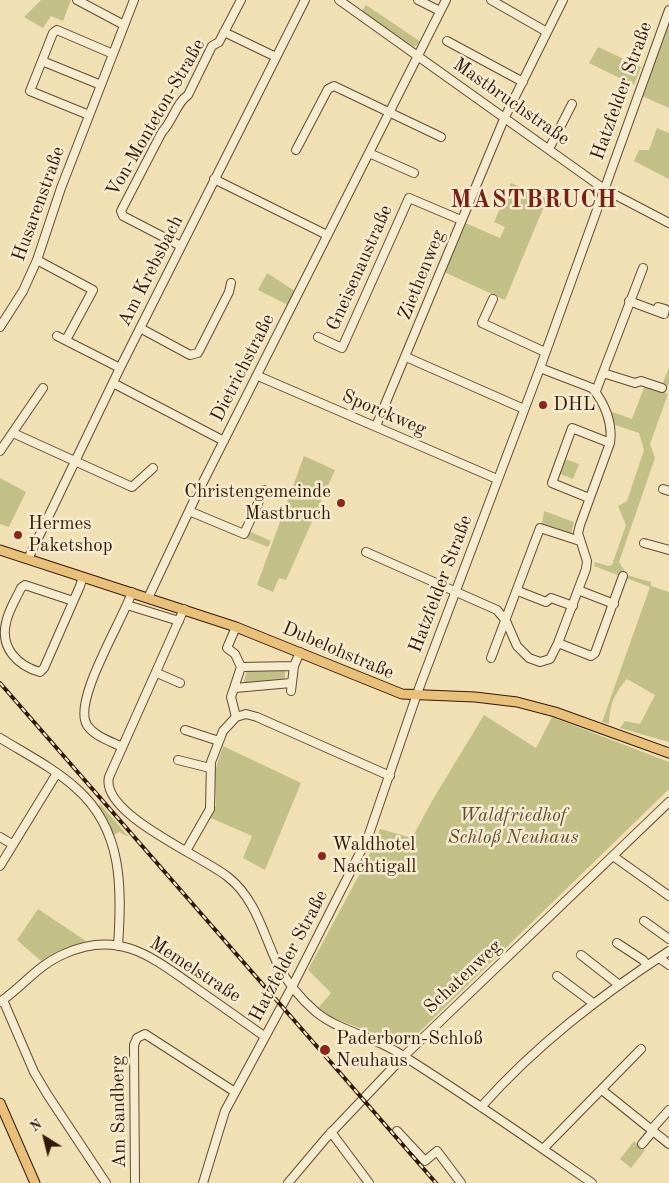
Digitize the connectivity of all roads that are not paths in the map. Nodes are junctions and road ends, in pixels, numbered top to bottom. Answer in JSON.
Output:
{"nodes":[{"id":1,"x":77,"y":0,"type":"edge"},
{"id":2,"x":134,"y":0,"type":"edge"},
{"id":3,"x":241,"y":0,"type":"edge"},
{"id":4,"x":306,"y":0,"type":"edge"},
{"id":5,"x":339,"y":0,"type":"edge"},
{"id":6,"x":418,"y":0,"type":"edge"},
{"id":7,"x":446,"y":0,"type":"edge"},
{"id":8,"x":491,"y":0,"type":"edge"},
{"id":9,"x":563,"y":0,"type":"edge"},
{"id":10,"x":669,"y":10,"type":"edge"},
{"id":11,"x":440,"y":11,"type":"junction"},
{"id":12,"x":124,"y":25,"type":"junction"},
{"id":13,"x":224,"y":32,"type":"junction"},
{"id":14,"x":547,"y":32,"type":"junction"},
{"id":15,"x":447,"y":41,"type":"dead end"},
{"id":16,"x":113,"y":54,"type":"junction"},
{"id":17,"x":419,"y":56,"type":"junction"},
{"id":18,"x":276,"y":57,"type":"junction"},
{"id":19,"x":42,"y":61,"type":"junction"},
{"id":20,"x":523,"y":82,"type":"junction"},
{"id":21,"x":101,"y":85,"type":"junction"},
{"id":22,"x":572,"y":104,"type":"dead end"},
{"id":23,"x":389,"y":113,"type":"junction"},
{"id":24,"x":89,"y":115,"type":"junction"},
{"id":25,"x":504,"y":119,"type":"junction"},
{"id":26,"x":441,"y":137,"type":"dead end"},
{"id":27,"x":549,"y":149,"type":"junction"},
{"id":28,"x":296,"y":150,"type":"dead end"},
{"id":29,"x":369,"y":153,"type":"junction"},
{"id":30,"x":414,"y":173,"type":"dead end"},
{"id":31,"x":214,"y":179,"type":"junction"},
{"id":32,"x":604,"y":190,"type":"junction"},
{"id":33,"x":462,"y":220,"type":"junction"},
{"id":34,"x":669,"y":223,"type":"edge"},
{"id":35,"x":327,"y":235,"type":"junction"},
{"id":36,"x":181,"y":246,"type":"junction"},
{"id":37,"x":36,"y":260,"type":"junction"},
{"id":38,"x":643,"y":268,"type":"dead end"},
{"id":39,"x":231,"y":283,"type":"dead end"},
{"id":40,"x":493,"y":300,"type":"dead end"},
{"id":41,"x":629,"y":301,"type":"junction"},
{"id":42,"x":667,"y":310,"type":"edge"},
{"id":43,"x":482,"y":323,"type":"junction"},
{"id":44,"x":0,"y":327,"type":"edge"},
{"id":45,"x":140,"y":328,"type":"junction"},
{"id":46,"x":479,"y":332,"type":"dead end"},
{"id":47,"x":57,"y":336,"type":"dead end"},
{"id":48,"x":318,"y":337,"type":"dead end"},
{"id":49,"x":66,"y":340,"type":"junction"},
{"id":50,"x":545,"y":352,"type":"junction"},
{"id":51,"x":406,"y":357,"type":"junction"},
{"id":52,"x":120,"y":368,"type":"junction"},
{"id":53,"x":540,"y":368,"type":"junction"},
{"id":54,"x":603,"y":373,"type":"junction"},
{"id":55,"x":258,"y":376,"type":"junction"},
{"id":56,"x":113,"y":383,"type":"junction"},
{"id":57,"x":43,"y":388,"type":"dead end"},
{"id":58,"x":662,"y":388,"type":"dead end"},
{"id":59,"x":596,"y":391,"type":"junction"},
{"id":60,"x":524,"y":409,"type":"junction"},
{"id":61,"x":376,"y":426,"type":"junction"},
{"id":62,"x":13,"y":433,"type":"junction"},
{"id":63,"x":224,"y":441,"type":"junction"},
{"id":64,"x":610,"y":443,"type":"junction"},
{"id":65,"x":0,"y":451,"type":"edge"},
{"id":66,"x":74,"y":461,"type":"junction"},
{"id":67,"x":153,"y":468,"type":"dead end"},
{"id":68,"x":497,"y":479,"type":"junction"},
{"id":69,"x":264,"y":490,"type":"dead end"},
{"id":70,"x":589,"y":498,"type":"junction"},
{"id":71,"x":189,"y":512,"type":"junction"},
{"id":72,"x":580,"y":541,"type":"junction"},
{"id":73,"x":644,"y":543,"type":"dead end"},
{"id":74,"x":0,"y":550,"type":"edge"},
{"id":75,"x":669,"y":550,"type":"edge"},
{"id":76,"x":366,"y":552,"type":"dead end"},
{"id":77,"x":28,"y":559,"type":"junction"},
{"id":78,"x":623,"y":576,"type":"dead end"},
{"id":79,"x":83,"y":577,"type":"junction"},
{"id":80,"x":578,"y":590,"type":"junction"},
{"id":81,"x":518,"y":591,"type":"junction"},
{"id":82,"x":132,"y":592,"type":"junction"},
{"id":83,"x":455,"y":592,"type":"junction"},
{"id":84,"x":148,"y":598,"type":"junction"},
{"id":85,"x":73,"y":601,"type":"junction"},
{"id":86,"x":614,"y":604,"type":"junction"},
{"id":87,"x":127,"y":605,"type":"junction"},
{"id":88,"x":572,"y":606,"type":"junction"},
{"id":89,"x":184,"y":609,"type":"junction"},
{"id":90,"x":506,"y":620,"type":"junction"},
{"id":91,"x":179,"y":621,"type":"junction"},
{"id":92,"x":3,"y":624,"type":"edge"},
{"id":93,"x":236,"y":627,"type":"junction"},
{"id":94,"x":558,"y":643,"type":"junction"},
{"id":95,"x":300,"y":652,"type":"junction"},
{"id":96,"x":491,"y":658,"type":"dead end"},
{"id":97,"x":294,"y":666,"type":"junction"},
{"id":98,"x":241,"y":667,"type":"junction"},
{"id":99,"x":157,"y":673,"type":"junction"},
{"id":100,"x":180,"y":684,"type":"dead end"},
{"id":101,"x":235,"y":688,"type":"junction"},
{"id":102,"x":416,"y":694,"type":"junction"},
{"id":103,"x":236,"y":717,"type":"junction"},
{"id":104,"x":185,"y":730,"type":"dead end"},
{"id":105,"x":0,"y":738,"type":"edge"},
{"id":106,"x":219,"y":741,"type":"junction"},
{"id":107,"x":122,"y":747,"type":"junction"},
{"id":108,"x":669,"y":753,"type":"edge"},
{"id":109,"x":178,"y":760,"type":"dead end"},
{"id":110,"x":210,"y":768,"type":"junction"},
{"id":111,"x":57,"y":773,"type":"junction"},
{"id":112,"x":390,"y":776,"type":"junction"},
{"id":113,"x":669,"y":802,"type":"edge"},
{"id":114,"x":0,"y":837,"type":"edge"},
{"id":115,"x":12,"y":844,"type":"junction"},
{"id":116,"x":186,"y":851,"type":"junction"},
{"id":117,"x":613,"y":856,"type":"junction"},
{"id":118,"x":0,"y":866,"type":"edge"},
{"id":119,"x":669,"y":896,"type":"edge"},
{"id":120,"x":644,"y":921,"type":"dead end"},
{"id":121,"x":669,"y":938,"type":"edge"},
{"id":122,"x":617,"y":943,"type":"dead end"},
{"id":123,"x":118,"y":946,"type":"junction"},
{"id":124,"x":669,"y":952,"type":"edge"},
{"id":125,"x":581,"y":955,"type":"dead end"},
{"id":126,"x":659,"y":958,"type":"junction"},
{"id":127,"x":669,"y":965,"type":"edge"},
{"id":128,"x":647,"y":966,"type":"junction"},
{"id":129,"x":557,"y":976,"type":"dead end"},
{"id":130,"x":618,"y":984,"type":"junction"},
{"id":131,"x":292,"y":986,"type":"junction"},
{"id":132,"x":2,"y":1001,"type":"edge"},
{"id":133,"x":593,"y":1002,"type":"junction"},
{"id":134,"x":264,"y":1036,"type":"junction"},
{"id":135,"x":640,"y":1049,"type":"dead end"},
{"id":136,"x":403,"y":1057,"type":"junction"},
{"id":137,"x":602,"y":1090,"type":"junction"},
{"id":138,"x":235,"y":1092,"type":"junction"},
{"id":139,"x":0,"y":1104,"type":"edge"},
{"id":140,"x":482,"y":1107,"type":"junction"},
{"id":141,"x":669,"y":1110,"type":"edge"},
{"id":142,"x":652,"y":1130,"type":"junction"},
{"id":143,"x":397,"y":1131,"type":"dead end"},
{"id":144,"x":331,"y":1132,"type":"junction"},
{"id":145,"x":642,"y":1144,"type":"dead end"},
{"id":146,"x":669,"y":1144,"type":"edge"},
{"id":147,"x":543,"y":1149,"type":"junction"},
{"id":148,"x":367,"y":1182,"type":"edge"},
{"id":149,"x":35,"y":1183,"type":"edge"},
{"id":150,"x":106,"y":1183,"type":"edge"},
{"id":151,"x":135,"y":1183,"type":"edge"},
{"id":152,"x":203,"y":1183,"type":"edge"},
{"id":153,"x":288,"y":1183,"type":"edge"},
{"id":154,"x":461,"y":1183,"type":"edge"},
{"id":155,"x":592,"y":1183,"type":"edge"}],
"edges":[{"from":1,"to":12,"type":"street"},
{"from":2,"to":12,"type":"street","name":"Husarenstraße"},
{"from":3,"to":13,"type":"street","name":"Von-Monteton-Straße"},
{"from":4,"to":18,"type":"street","name":"Am Krebsbach"},
{"from":5,"to":17,"type":"street","name":"Mastbruchstraße"},
{"from":6,"to":11,"type":"street"},
{"from":7,"to":11,"type":"street","name":"Dietrichstraße"},
{"from":8,"to":14,"type":"street"},
{"from":9,"to":14,"type":"street","name":"Ziethenweg"},
{"from":10,"to":32,"type":"street","name":"Hatzfelder Straße"},
{"from":11,"to":17,"type":"street","name":"Dietrichstraße"},
{"from":12,"to":16,"type":"street","name":"Husarenstraße"},
{"from":13,"to":18,"type":"street","name":"Von-Monteton-Straße"},
{"from":13,"to":36,"type":"street","name":"Von-Monteton-Straße"},
{"from":14,"to":20,"type":"street","name":"Ziethenweg"},
{"from":15,"to":20,"type":"street"},
{"from":16,"to":19,"type":"street"},
{"from":16,"to":21,"type":"street","name":"Husarenstraße"},
{"from":17,"to":23,"type":"street","name":"Dietrichstraße"},
{"from":17,"to":25,"type":"street","name":"Mastbruchstraße"},
{"from":18,"to":31,"type":"street","name":"Am Krebsbach"},
{"from":19,"to":21,"type":"street"},
{"from":19,"to":24,"type":"street"},
{"from":20,"to":25,"type":"street","name":"Ziethenweg"},
{"from":21,"to":24,"type":"street","name":"Husarenstraße"},
{"from":22,"to":27,"type":"street"},
{"from":23,"to":26,"type":"street"},
{"from":23,"to":28,"type":"street"},
{"from":23,"to":29,"type":"street","name":"Dietrichstraße"},
{"from":24,"to":37,"type":"street","name":"Husarenstraße"},
{"from":25,"to":27,"type":"street","name":"Mastbruchstraße"},
{"from":25,"to":33,"type":"street","name":"Ziethenweg"},
{"from":27,"to":32,"type":"street","name":"Mastbruchstraße"},
{"from":29,"to":30,"type":"street"},
{"from":29,"to":35,"type":"street","name":"Dietrichstraße"},
{"from":31,"to":35,"type":"street"},
{"from":31,"to":36,"type":"street","name":"Am Krebsbach"},
{"from":32,"to":34,"type":"street","name":"Mastbruchstraße"},
{"from":32,"to":50,"type":"street","name":"Hatzfelder Straße"},
{"from":33,"to":48,"type":"street","name":"Gneisenaustraße"},
{"from":33,"to":51,"type":"street","name":"Ziethenweg"},
{"from":35,"to":55,"type":"street","name":"Dietrichstraße"},
{"from":36,"to":45,"type":"street","name":"Am Krebsbach"},
{"from":37,"to":44,"type":"street","name":"Husarenstraße"},
{"from":37,"to":49,"type":"street"},
{"from":38,"to":41,"type":"street"},
{"from":39,"to":45,"type":"street"},
{"from":40,"to":43,"type":"street"},
{"from":41,"to":42,"type":"street"},
{"from":41,"to":54,"type":"street"},
{"from":43,"to":46,"type":"street"},
{"from":43,"to":50,"type":"street"},
{"from":45,"to":52,"type":"street","name":"Am Krebsbach"},
{"from":47,"to":49,"type":"street"},
{"from":49,"to":52,"type":"street"},
{"from":50,"to":53,"type":"street","name":"Hatzfelder Straße"},
{"from":51,"to":60,"type":"street"},
{"from":51,"to":61,"type":"street","name":"Ziethenweg"},
{"from":52,"to":56,"type":"street","name":"Am Krebsbach"},
{"from":53,"to":59,"type":"street"},
{"from":53,"to":60,"type":"street","name":"Hatzfelder Straße"},
{"from":54,"to":58,"type":"street"},
{"from":54,"to":59,"type":"street"},
{"from":55,"to":61,"type":"street","name":"Sporckweg"},
{"from":55,"to":63,"type":"street","name":"Dietrichstraße"},
{"from":56,"to":63,"type":"street"},
{"from":56,"to":66,"type":"street","name":"Am Krebsbach"},
{"from":57,"to":62,"type":"street"},
{"from":59,"to":64,"type":"street"},
{"from":60,"to":68,"type":"street","name":"Hatzfelder Straße"},
{"from":61,"to":68,"type":"street","name":"Sporckweg"},
{"from":62,"to":65,"type":"street"},
{"from":62,"to":66,"type":"street"},
{"from":63,"to":71,"type":"street","name":"Dietrichstraße"},
{"from":64,"to":70,"type":"street"},
{"from":64,"to":70,"type":"street"},
{"from":66,"to":67,"type":"street"},
{"from":66,"to":77,"type":"street","name":"Am Krebsbach"},
{"from":68,"to":83,"type":"street","name":"Hatzfelder Straße"},
{"from":69,"to":71,"type":"street"},
{"from":70,"to":72,"type":"street"},
{"from":71,"to":84,"type":"street","name":"Dietrichstraße"},
{"from":72,"to":80,"type":"street"},
{"from":72,"to":81,"type":"street"},
{"from":73,"to":75,"type":"street"},
{"from":74,"to":77,"type":"main road","name":"Dubelohstraße"},
{"from":76,"to":83,"type":"street"},
{"from":77,"to":79,"type":"main road","name":"Dubelohstraße"},
{"from":78,"to":86,"type":"street"},
{"from":79,"to":82,"type":"main road","name":"Dubelohstraße"},
{"from":79,"to":85,"type":"street"},
{"from":80,"to":86,"type":"street"},
{"from":80,"to":88,"type":"street"},
{"from":81,"to":88,"type":"street"},
{"from":81,"to":90,"type":"street"},
{"from":82,"to":84,"type":"main road","name":"Dubelohstraße"},
{"from":82,"to":87,"type":"street"},
{"from":83,"to":90,"type":"street"},
{"from":83,"to":102,"type":"street","name":"Hatzfelder Straße"},
{"from":84,"to":89,"type":"main road","name":"Dubelohstraße"},
{"from":85,"to":92,"type":"street"},
{"from":85,"to":92,"type":"street"},
{"from":86,"to":94,"type":"street"},
{"from":87,"to":91,"type":"street"},
{"from":87,"to":107,"type":"street"},
{"from":88,"to":94,"type":"street"},
{"from":89,"to":91,"type":"street"},
{"from":89,"to":93,"type":"main road","name":"Dubelohstraße"},
{"from":90,"to":94,"type":"street"},
{"from":90,"to":96,"type":"street"},
{"from":91,"to":99,"type":"street"},
{"from":93,"to":95,"type":"main road","name":"Dubelohstraße"},
{"from":93,"to":98,"type":"street"},
{"from":95,"to":97,"type":"street"},
{"from":95,"to":102,"type":"main road","name":"Dubelohstraße"},
{"from":97,"to":98,"type":"street"},
{"from":97,"to":101,"type":"street"},
{"from":98,"to":101,"type":"street"},
{"from":99,"to":100,"type":"street"},
{"from":99,"to":107,"type":"street"},
{"from":101,"to":103,"type":"street"},
{"from":102,"to":108,"type":"main road","name":"Dubelohstraße"},
{"from":102,"to":112,"type":"street","name":"Hatzfelder Straße"},
{"from":103,"to":106,"type":"street"},
{"from":103,"to":112,"type":"street"},
{"from":104,"to":106,"type":"street"},
{"from":105,"to":111,"type":"street"},
{"from":106,"to":110,"type":"street"},
{"from":107,"to":116,"type":"street"},
{"from":109,"to":110,"type":"street"},
{"from":110,"to":116,"type":"street"},
{"from":111,"to":115,"type":"street"},
{"from":111,"to":123,"type":"street"},
{"from":112,"to":131,"type":"street","name":"Hatzfelder Straße"},
{"from":113,"to":117,"type":"street","name":"Schatenweg"},
{"from":114,"to":115,"type":"street"},
{"from":115,"to":118,"type":"street"},
{"from":116,"to":131,"type":"street"},
{"from":117,"to":119,"type":"street"},
{"from":117,"to":136,"type":"street","name":"Schatenweg"},
{"from":120,"to":121,"type":"street"},
{"from":122,"to":128,"type":"street"},
{"from":123,"to":132,"type":"street","name":"Memelstraße"},
{"from":123,"to":134,"type":"street","name":"Memelstraße"},
{"from":124,"to":126,"type":"street"},
{"from":125,"to":130,"type":"street"},
{"from":126,"to":127,"type":"street"},
{"from":126,"to":128,"type":"street"},
{"from":128,"to":130,"type":"street"},
{"from":129,"to":133,"type":"street"},
{"from":130,"to":133,"type":"street"},
{"from":131,"to":134,"type":"street","name":"Hatzfelder Straße"},
{"from":131,"to":136,"type":"street"},
{"from":132,"to":150,"type":"street"},
{"from":133,"to":140,"type":"street"},
{"from":134,"to":138,"type":"street","name":"Hatzfelder Straße"},
{"from":135,"to":137,"type":"street"},
{"from":136,"to":140,"type":"street"},
{"from":136,"to":144,"type":"street","name":"Schatenweg"},
{"from":137,"to":142,"type":"street"},
{"from":137,"to":147,"type":"street"},
{"from":138,"to":151,"type":"street","name":"Am Sandberg"},
{"from":138,"to":152,"type":"street","name":"Hatzfelder Straße"},
{"from":139,"to":149,"type":"main road"},
{"from":140,"to":147,"type":"street"},
{"from":141,"to":142,"type":"street"},
{"from":142,"to":145,"type":"street"},
{"from":142,"to":146,"type":"street"},
{"from":143,"to":154,"type":"street"},
{"from":144,"to":148,"type":"street"},
{"from":144,"to":153,"type":"street","name":"Schatenweg"},
{"from":147,"to":155,"type":"street"}]}
